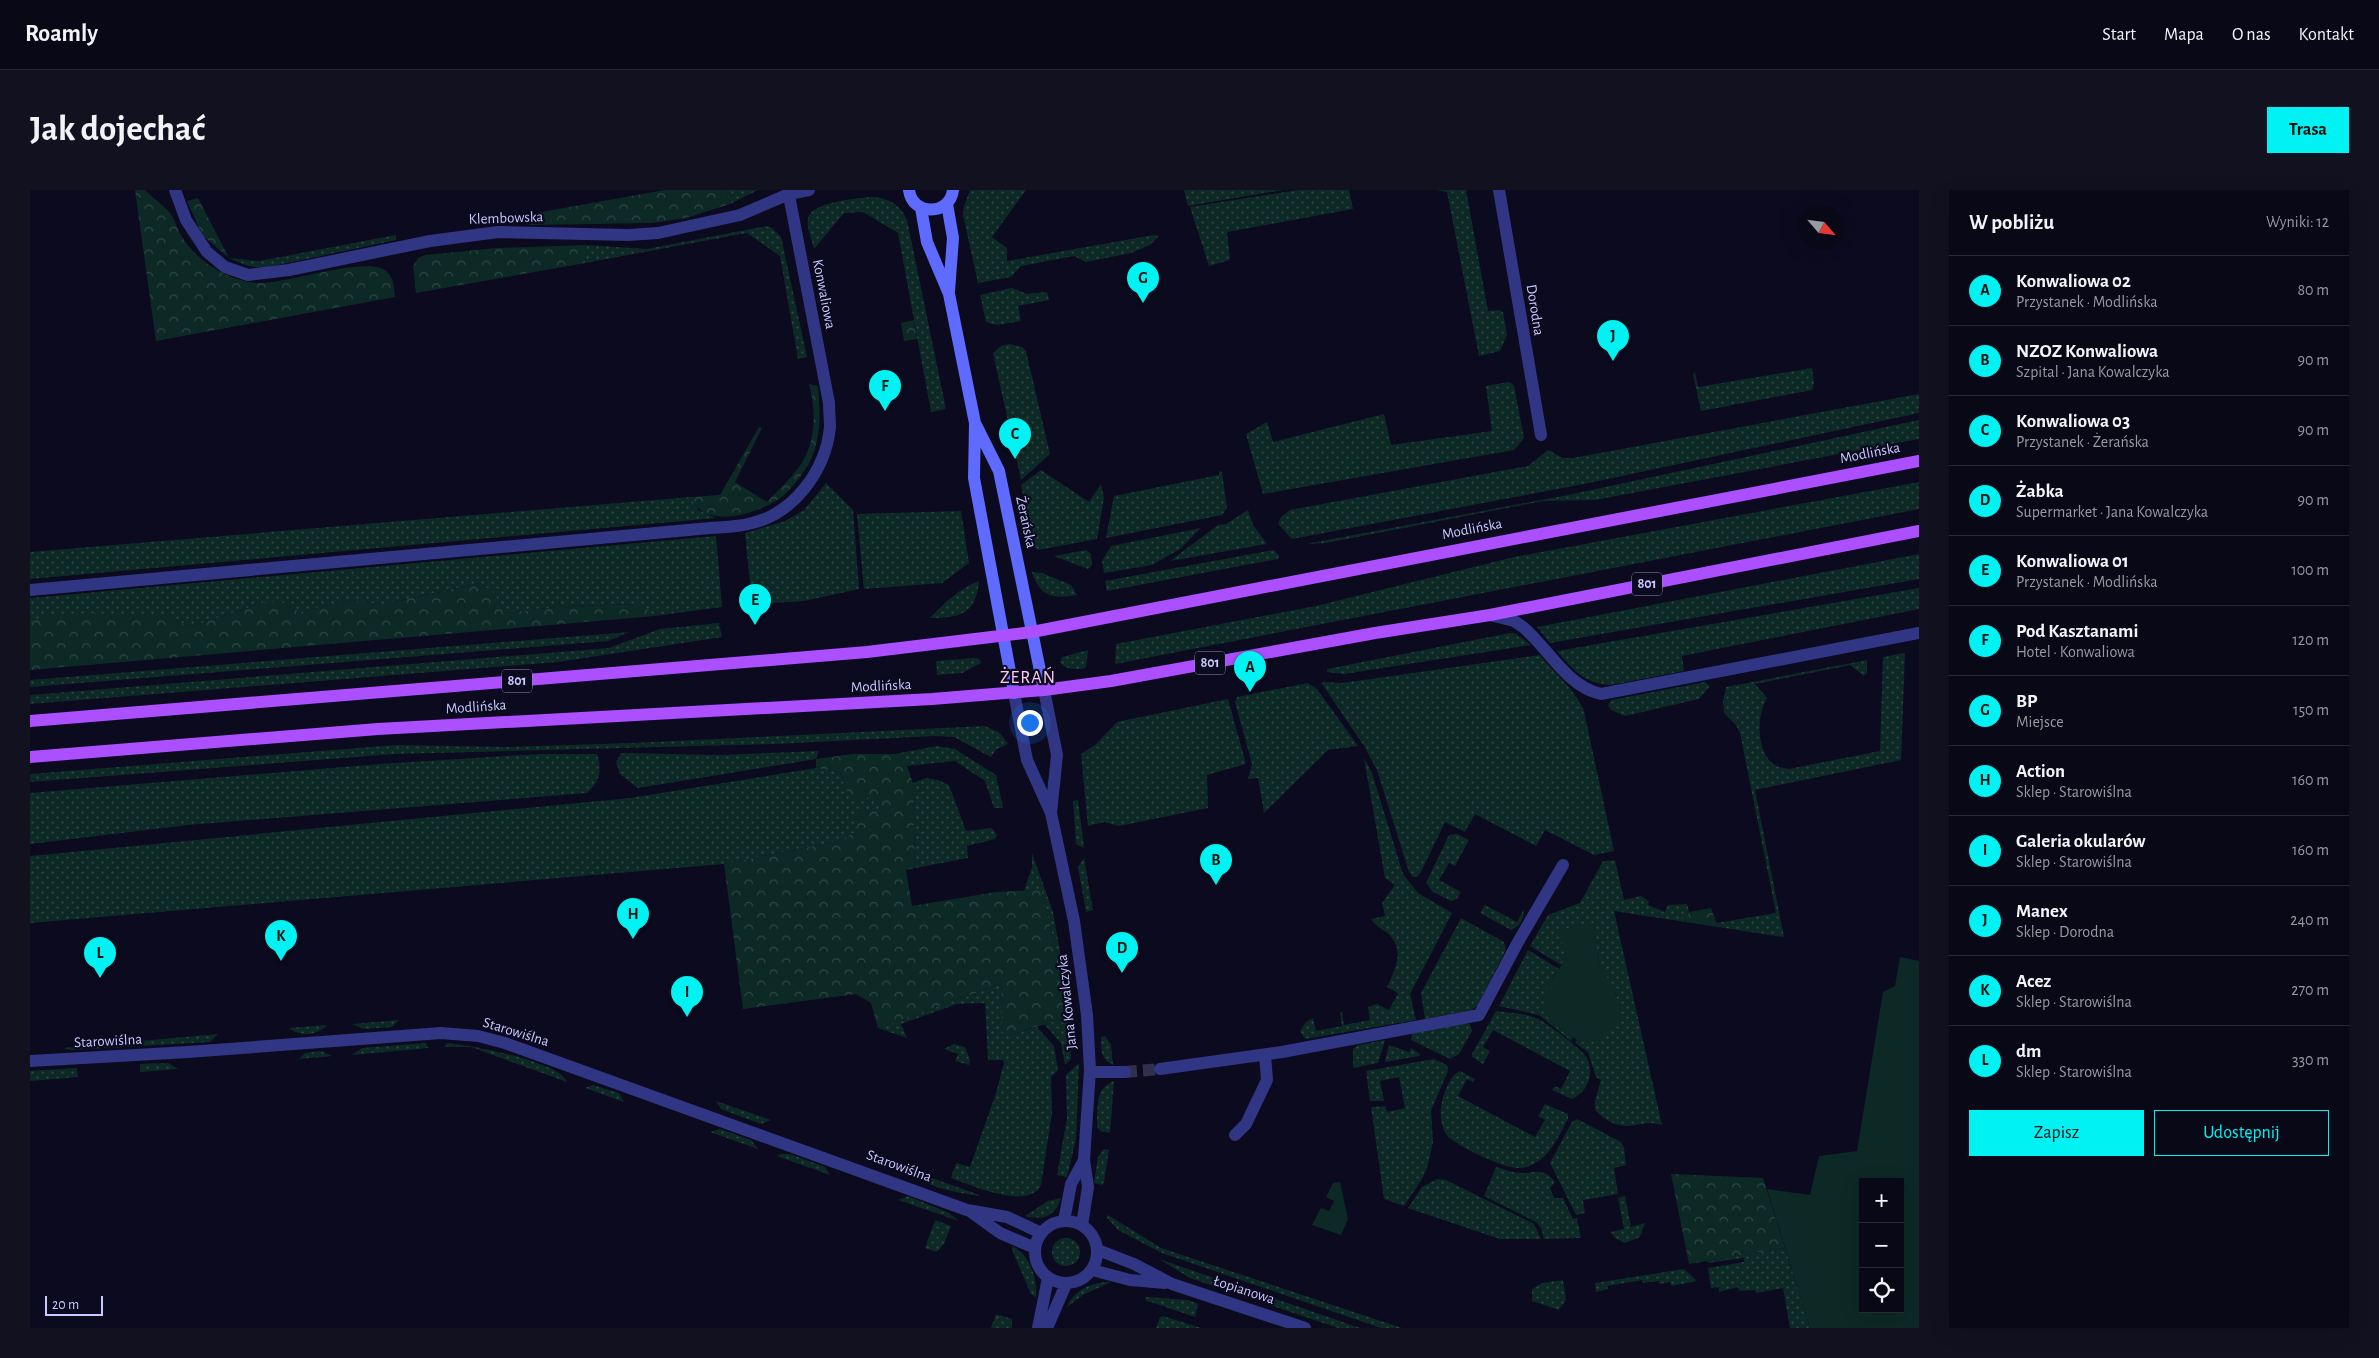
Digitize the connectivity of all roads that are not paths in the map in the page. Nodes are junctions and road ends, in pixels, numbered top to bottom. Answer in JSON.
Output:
{"nodes":[{"id":1,"x":175,"y":190,"type":"edge"},
{"id":2,"x":809,"y":190,"type":"edge"},
{"id":3,"x":909,"y":190,"type":"edge"},
{"id":4,"x":953,"y":190,"type":"edge"},
{"id":5,"x":1499,"y":190,"type":"edge"},
{"id":6,"x":788,"y":192,"type":"edge"},
{"id":7,"x":947,"y":204,"type":"junction"},
{"id":8,"x":921,"y":208,"type":"junction"},
{"id":9,"x":949,"y":294,"type":"junction"},
{"id":10,"x":975,"y":423,"type":"junction"},
{"id":11,"x":1541,"y":435,"type":"dead end"},
{"id":12,"x":1919,"y":460,"type":"edge"},
{"id":13,"x":1919,"y":531,"type":"edge"},
{"id":14,"x":30,"y":590,"type":"edge"},
{"id":15,"x":1490,"y":614,"type":"junction"},
{"id":16,"x":1032,"y":632,"type":"junction"},
{"id":17,"x":1919,"y":633,"type":"edge"},
{"id":18,"x":1003,"y":636,"type":"junction"},
{"id":19,"x":1044,"y":690,"type":"junction"},
{"id":20,"x":1014,"y":693,"type":"junction"},
{"id":21,"x":30,"y":721,"type":"edge"},
{"id":22,"x":30,"y":757,"type":"edge"},
{"id":23,"x":1051,"y":813,"type":"junction"},
{"id":24,"x":1563,"y":865,"type":"dead end"},
{"id":25,"x":1265,"y":1055,"type":"junction"},
{"id":26,"x":30,"y":1061,"type":"edge"},
{"id":27,"x":1160,"y":1069,"type":"tunnel mouth"},
{"id":28,"x":1090,"y":1072,"type":"junction"},
{"id":29,"x":1125,"y":1072,"type":"tunnel mouth"},
{"id":30,"x":1235,"y":1135,"type":"dead end"},
{"id":31,"x":1084,"y":1160,"type":"junction"},
{"id":32,"x":967,"y":1210,"type":"junction"},
{"id":33,"x":1064,"y":1221,"type":"junction"},
{"id":34,"x":1082,"y":1225,"type":"junction"},
{"id":35,"x":1041,"y":1233,"type":"junction"},
{"id":36,"x":1035,"y":1248,"type":"junction"},
{"id":37,"x":1098,"y":1250,"type":"junction"},
{"id":38,"x":1092,"y":1270,"type":"junction"},
{"id":39,"x":1048,"y":1278,"type":"junction"},
{"id":40,"x":1066,"y":1284,"type":"junction"},
{"id":41,"x":1172,"y":1284,"type":"junction"},
{"id":42,"x":1038,"y":1328,"type":"edge"},
{"id":43,"x":1047,"y":1328,"type":"edge"},
{"id":44,"x":1306,"y":1328,"type":"edge"}],
"edges":[{"from":1,"to":6,"type":"street","name":"Klembowska"},
{"from":2,"to":6,"type":"street","name":"Klembowska"},
{"from":3,"to":8,"type":"street"},
{"from":4,"to":7,"type":"street"},
{"from":5,"to":11,"type":"street","name":"Dorodna"},
{"from":6,"to":14,"type":"street","name":"Konwaliowa"},
{"from":7,"to":8,"type":"street"},
{"from":7,"to":9,"type":"street","name":"Żerańska"},
{"from":8,"to":9,"type":"street","name":"Żerańska"},
{"from":9,"to":10,"type":"street","name":"Żerańska"},
{"from":10,"to":16,"type":"street","name":"Żerańska"},
{"from":10,"to":18,"type":"street","name":"Żerańska"},
{"from":12,"to":16,"type":"main road","name":"Modlińska","number":"801"},
{"from":13,"to":15,"type":"main road","name":"Modlińska","number":"801"},
{"from":15,"to":17,"type":"street"},
{"from":15,"to":19,"type":"main road","name":"Modlińska","number":"801"},
{"from":16,"to":18,"type":"main road","name":"Modlińska","number":"801"},
{"from":16,"to":19,"type":"street"},
{"from":18,"to":20,"type":"street"},
{"from":18,"to":21,"type":"main road","name":"Modlińska","number":"801"},
{"from":19,"to":20,"type":"main road","name":"Modlińska","number":"801"},
{"from":19,"to":23,"type":"street","name":"Jana Kowalczyka"},
{"from":20,"to":22,"type":"main road","name":"Modlińska","number":"801"},
{"from":20,"to":23,"type":"street","name":"Jana Kowalczyka"},
{"from":23,"to":28,"type":"street","name":"Jana Kowalczyka"},
{"from":24,"to":25,"type":"street"},
{"from":25,"to":27,"type":"street"},
{"from":25,"to":30,"type":"street"},
{"from":26,"to":32,"type":"street","name":"Starowiślna"},
{"from":28,"to":29,"type":"street"},
{"from":28,"to":31,"type":"street","name":"Jana Kowalczyka"},
{"from":31,"to":33,"type":"street","name":"Jana Kowalczyka"},
{"from":31,"to":34,"type":"street","name":"Jana Kowalczyka"},
{"from":32,"to":35,"type":"street","name":"Starowiślna"},
{"from":32,"to":36,"type":"street","name":"Starowiślna"},
{"from":33,"to":34,"type":"street"},
{"from":33,"to":35,"type":"street"},
{"from":34,"to":37,"type":"street"},
{"from":35,"to":36,"type":"street"},
{"from":36,"to":39,"type":"street"},
{"from":37,"to":38,"type":"street"},
{"from":37,"to":41,"type":"street","name":"Łopianowa"},
{"from":38,"to":40,"type":"street"},
{"from":38,"to":41,"type":"street","name":"Łopianowa"},
{"from":39,"to":40,"type":"street"},
{"from":39,"to":42,"type":"street"},
{"from":40,"to":43,"type":"street"},
{"from":41,"to":44,"type":"street","name":"Łopianowa"}]}
